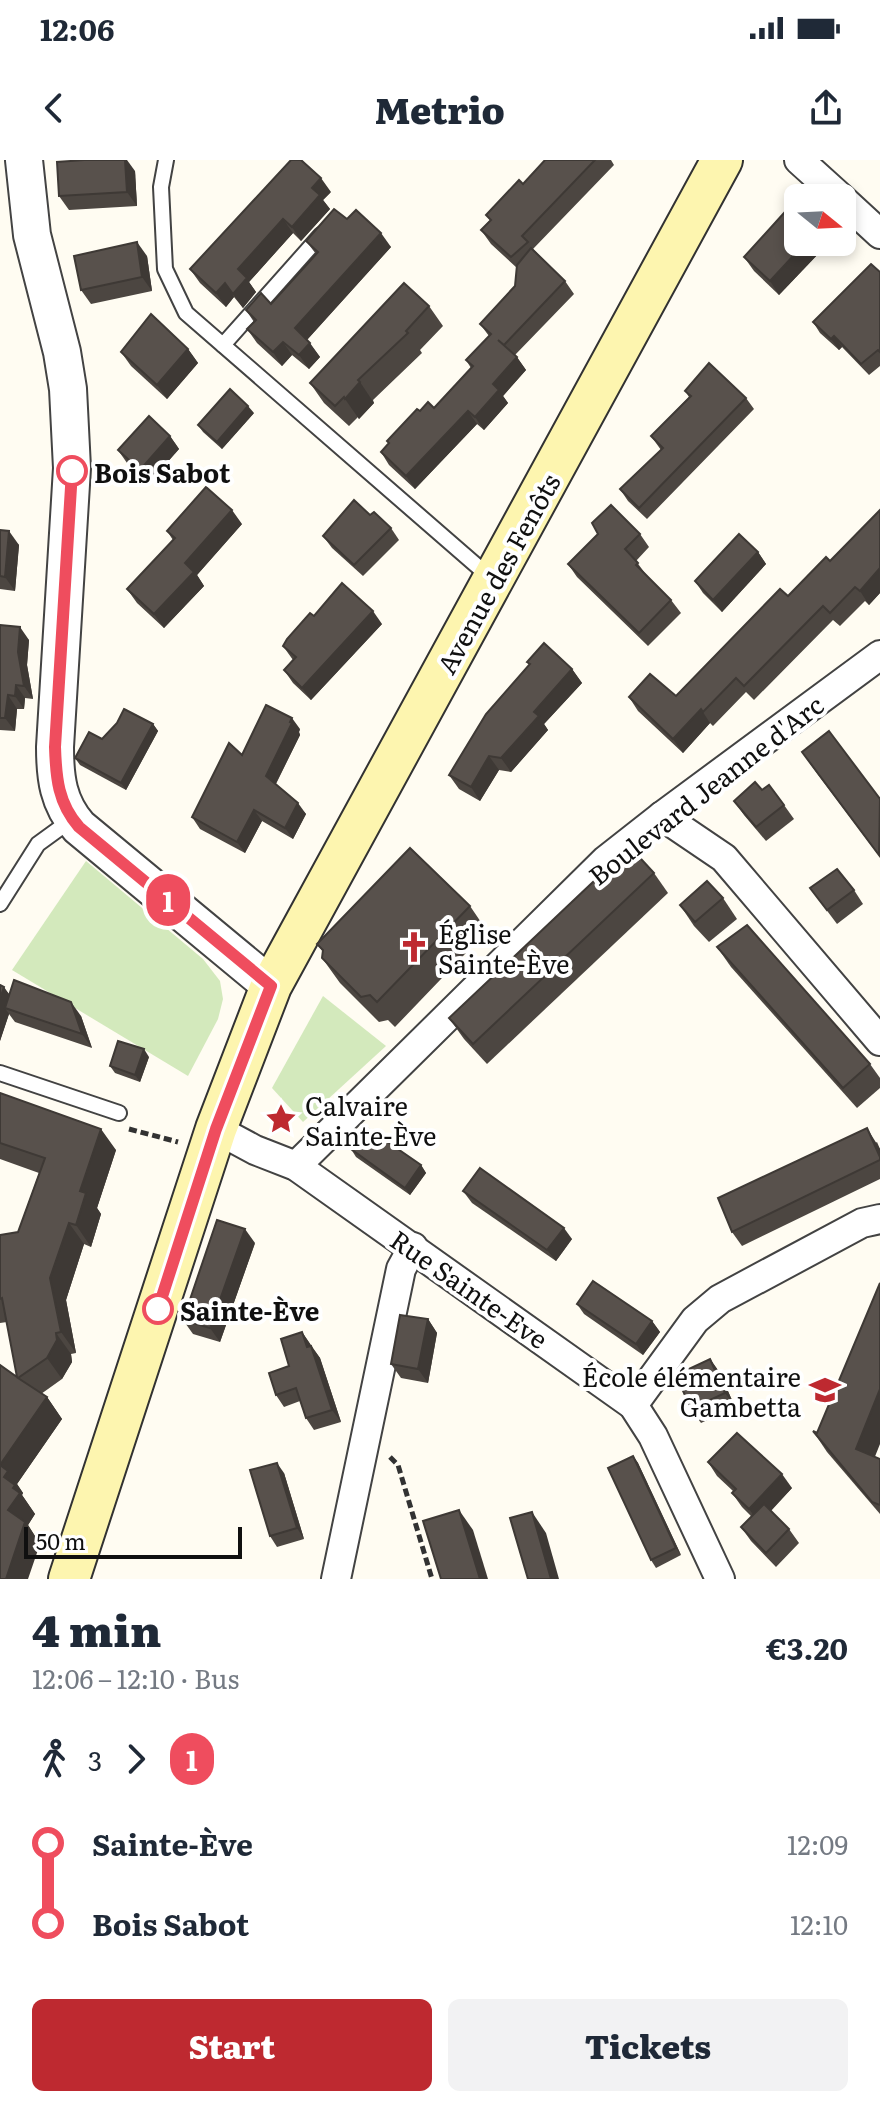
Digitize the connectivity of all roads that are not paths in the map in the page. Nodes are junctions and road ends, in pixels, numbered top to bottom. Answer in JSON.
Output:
{"nodes":[{"id":1,"x":24,"y":160,"type":"edge"},
{"id":2,"x":166,"y":160,"type":"edge"},
{"id":3,"x":722,"y":160,"type":"edge"},
{"id":4,"x":799,"y":160,"type":"edge"},
{"id":5,"x":825,"y":184,"type":"edge"},
{"id":6,"x":856,"y":212,"type":"edge"},
{"id":7,"x":328,"y":227,"type":"edge"},
{"id":8,"x":880,"y":234,"type":"edge"},
{"id":9,"x":223,"y":345,"type":"junction"},
{"id":10,"x":493,"y":580,"type":"junction"},
{"id":11,"x":880,"y":655,"type":"edge"},
{"id":12,"x":662,"y":816,"type":"junction"},
{"id":13,"x":72,"y":819,"type":"junction"},
{"id":14,"x":0,"y":904,"type":"edge"},
{"id":15,"x":271,"y":986,"type":"junction"},
{"id":16,"x":880,"y":1041,"type":"edge"},
{"id":17,"x":0,"y":1073,"type":"edge"},
{"id":18,"x":119,"y":1113,"type":"road end"},
{"id":19,"x":213,"y":1140,"type":"junction"},
{"id":20,"x":296,"y":1166,"type":"junction"},
{"id":21,"x":880,"y":1219,"type":"edge"},
{"id":22,"x":413,"y":1247,"type":"junction"},
{"id":23,"x":633,"y":1405,"type":"junction"},
{"id":24,"x":69,"y":1579,"type":"edge"},
{"id":25,"x":336,"y":1579,"type":"edge"},
{"id":26,"x":720,"y":1579,"type":"edge"}],
"edges":[{"from":1,"to":13,"type":"street"},
{"from":2,"to":9,"type":"lane"},
{"from":3,"to":10,"type":"main road","name":"Avenue des Fenôts"},
{"from":4,"to":5,"type":"street"},
{"from":6,"to":8,"type":"street"},
{"from":7,"to":9,"type":"lane"},
{"from":9,"to":10,"type":"lane"},
{"from":10,"to":15,"type":"main road","name":"Avenue des Fenôts"},
{"from":11,"to":12,"type":"street","name":"Boulevard Jeanne d'Arc"},
{"from":12,"to":16,"type":"street"},
{"from":12,"to":20,"type":"street","name":"Boulevard Jeanne d'Arc"},
{"from":13,"to":14,"type":"lane"},
{"from":13,"to":15,"type":"street"},
{"from":15,"to":19,"type":"main road","name":"Avenue des Fenôts"},
{"from":17,"to":18,"type":"lane"},
{"from":19,"to":20,"type":"street","name":"Rue Sainte-Eve"},
{"from":19,"to":24,"type":"main road","name":"Avenue des Fenôts"},
{"from":20,"to":22,"type":"street","name":"Rue Sainte-Eve"},
{"from":21,"to":23,"type":"street"},
{"from":22,"to":23,"type":"street","name":"Rue Sainte-Eve"},
{"from":22,"to":25,"type":"street"},
{"from":23,"to":26,"type":"street","name":"Rue Sainte-Eve"}]}
